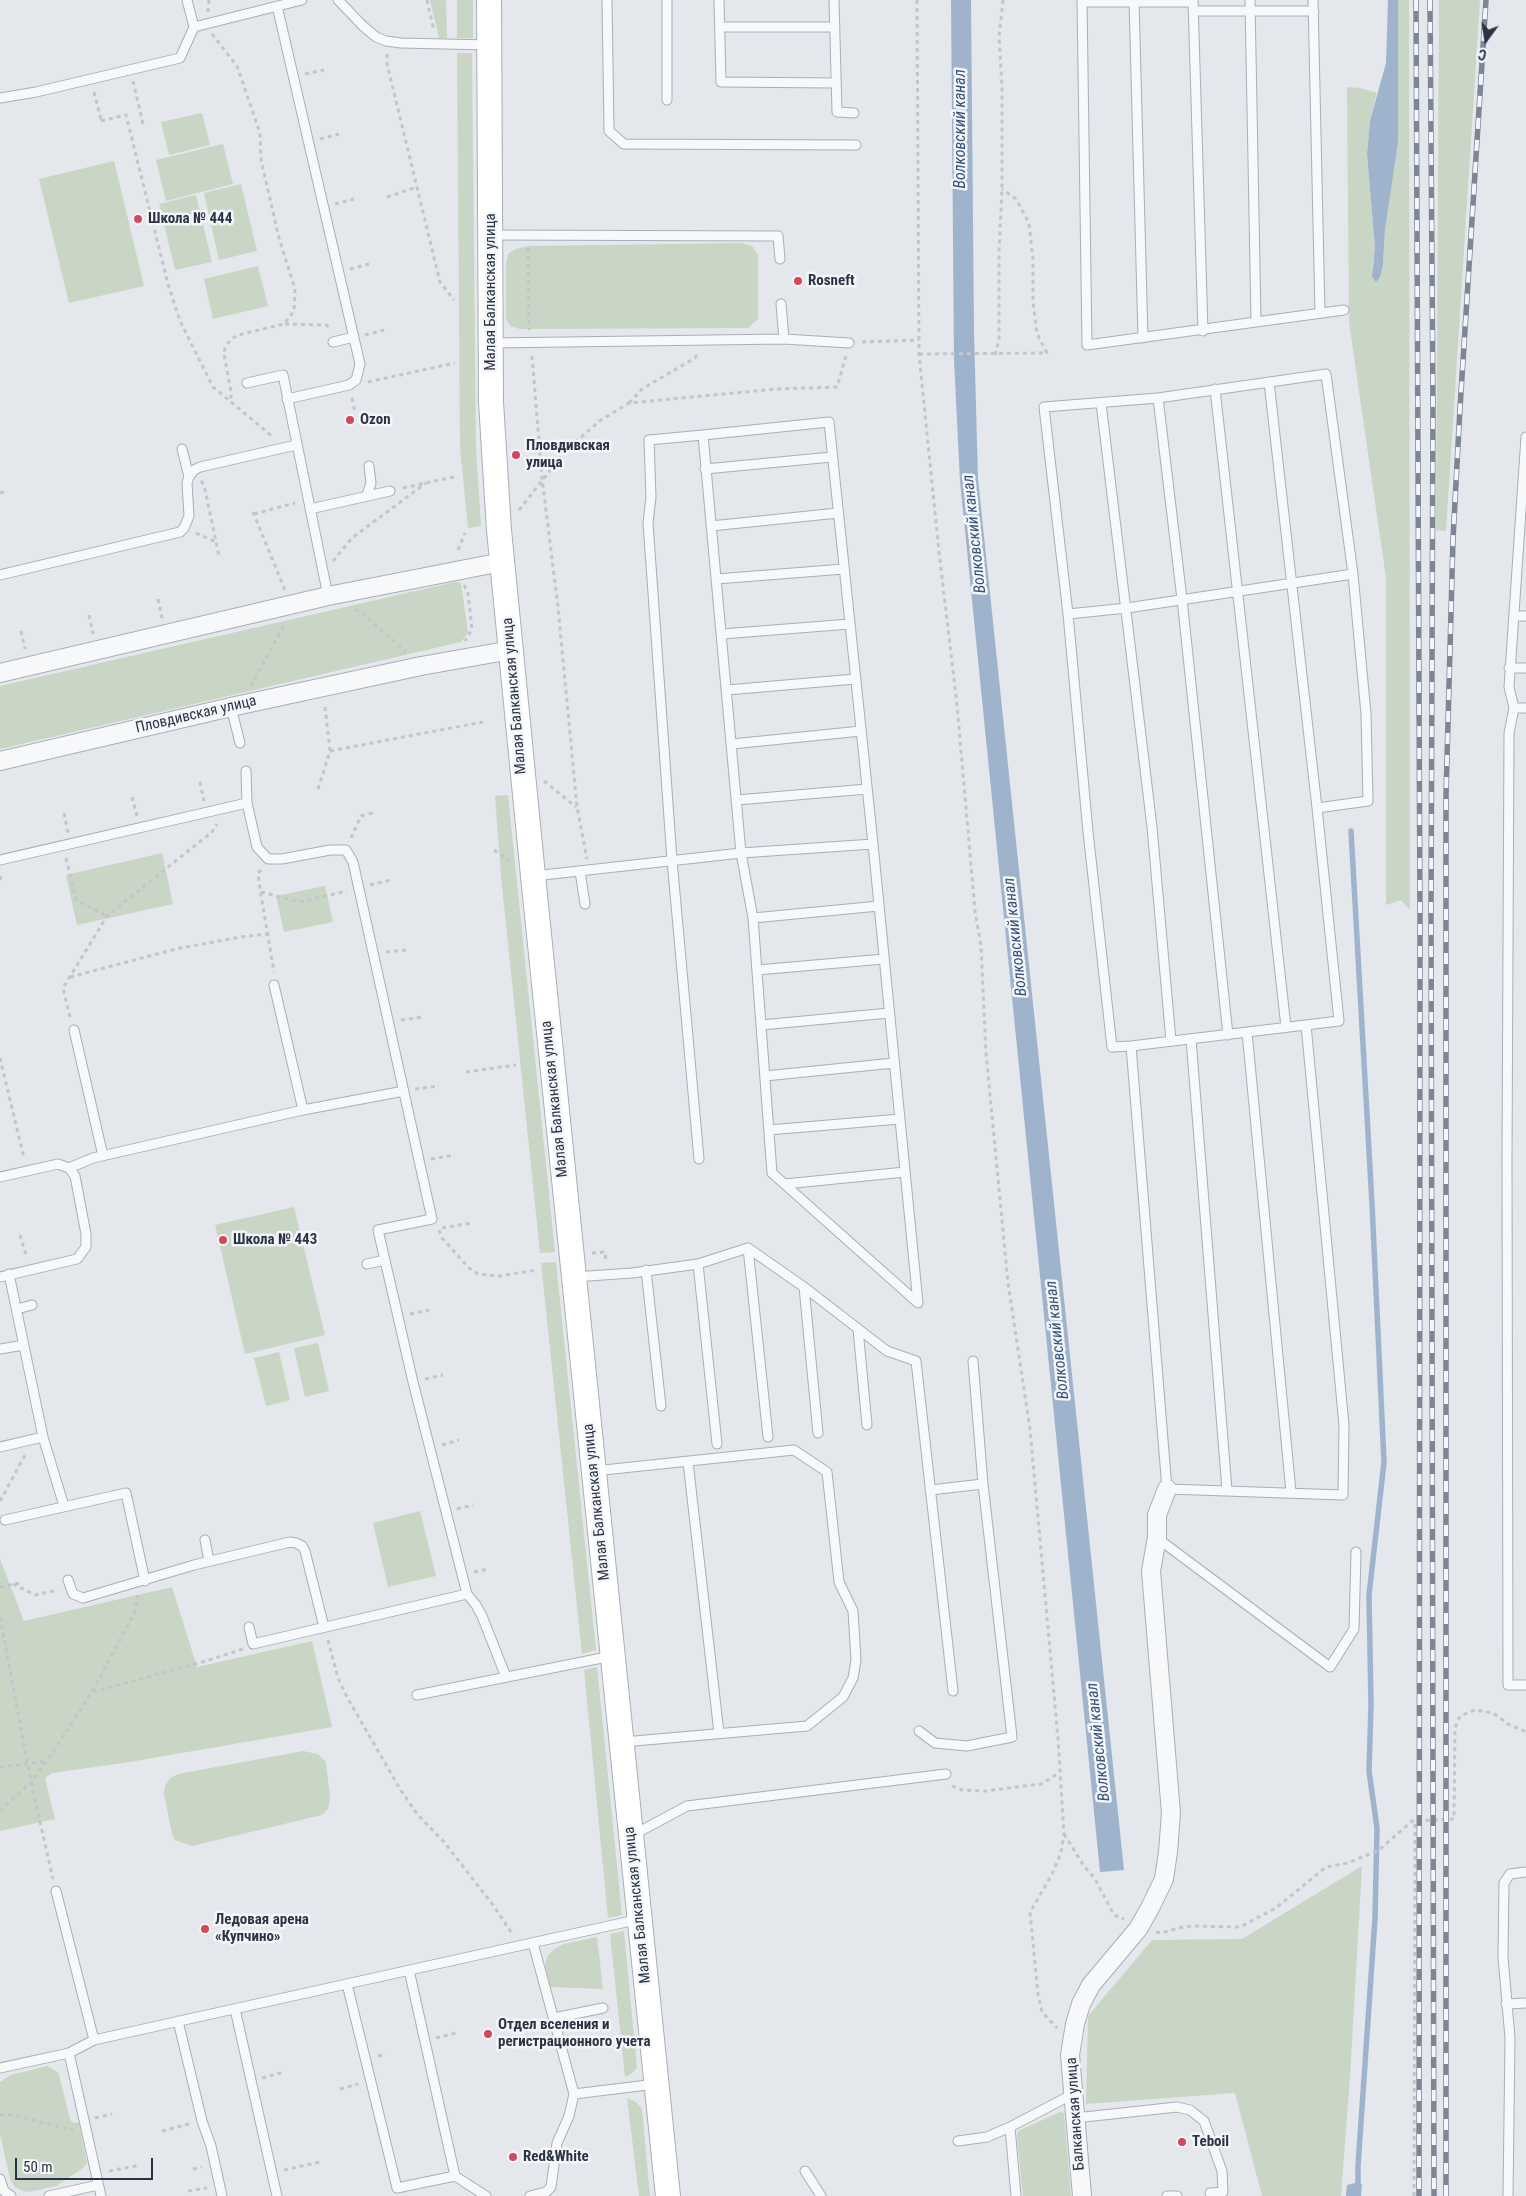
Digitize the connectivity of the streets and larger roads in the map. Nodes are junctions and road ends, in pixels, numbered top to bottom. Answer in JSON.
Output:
{"nodes":[{"id":1,"x":489,"y":0,"type":"edge"},
{"id":2,"x":502,"y":562,"type":"junction"},
{"id":3,"x":511,"y":650,"type":"junction"},
{"id":4,"x":0,"y":673,"type":"edge"},
{"id":5,"x":0,"y":761,"type":"edge"},
{"id":6,"x":1167,"y":1489,"type":"road end"},
{"id":7,"x":668,"y":2196,"type":"edge"},
{"id":8,"x":1082,"y":2196,"type":"edge"}],
"edges":[{"from":1,"to":2,"type":"street","name":"Малая Балканская улица"},
{"from":2,"to":3,"type":"street","name":"Малая Балканская улица"},
{"from":2,"to":4,"type":"street"},
{"from":3,"to":5,"type":"street","name":"Пловдивская улица"},
{"from":3,"to":7,"type":"street","name":"Малая Балканская улица"},
{"from":6,"to":8,"type":"street","name":"Балканская улица"}]}
